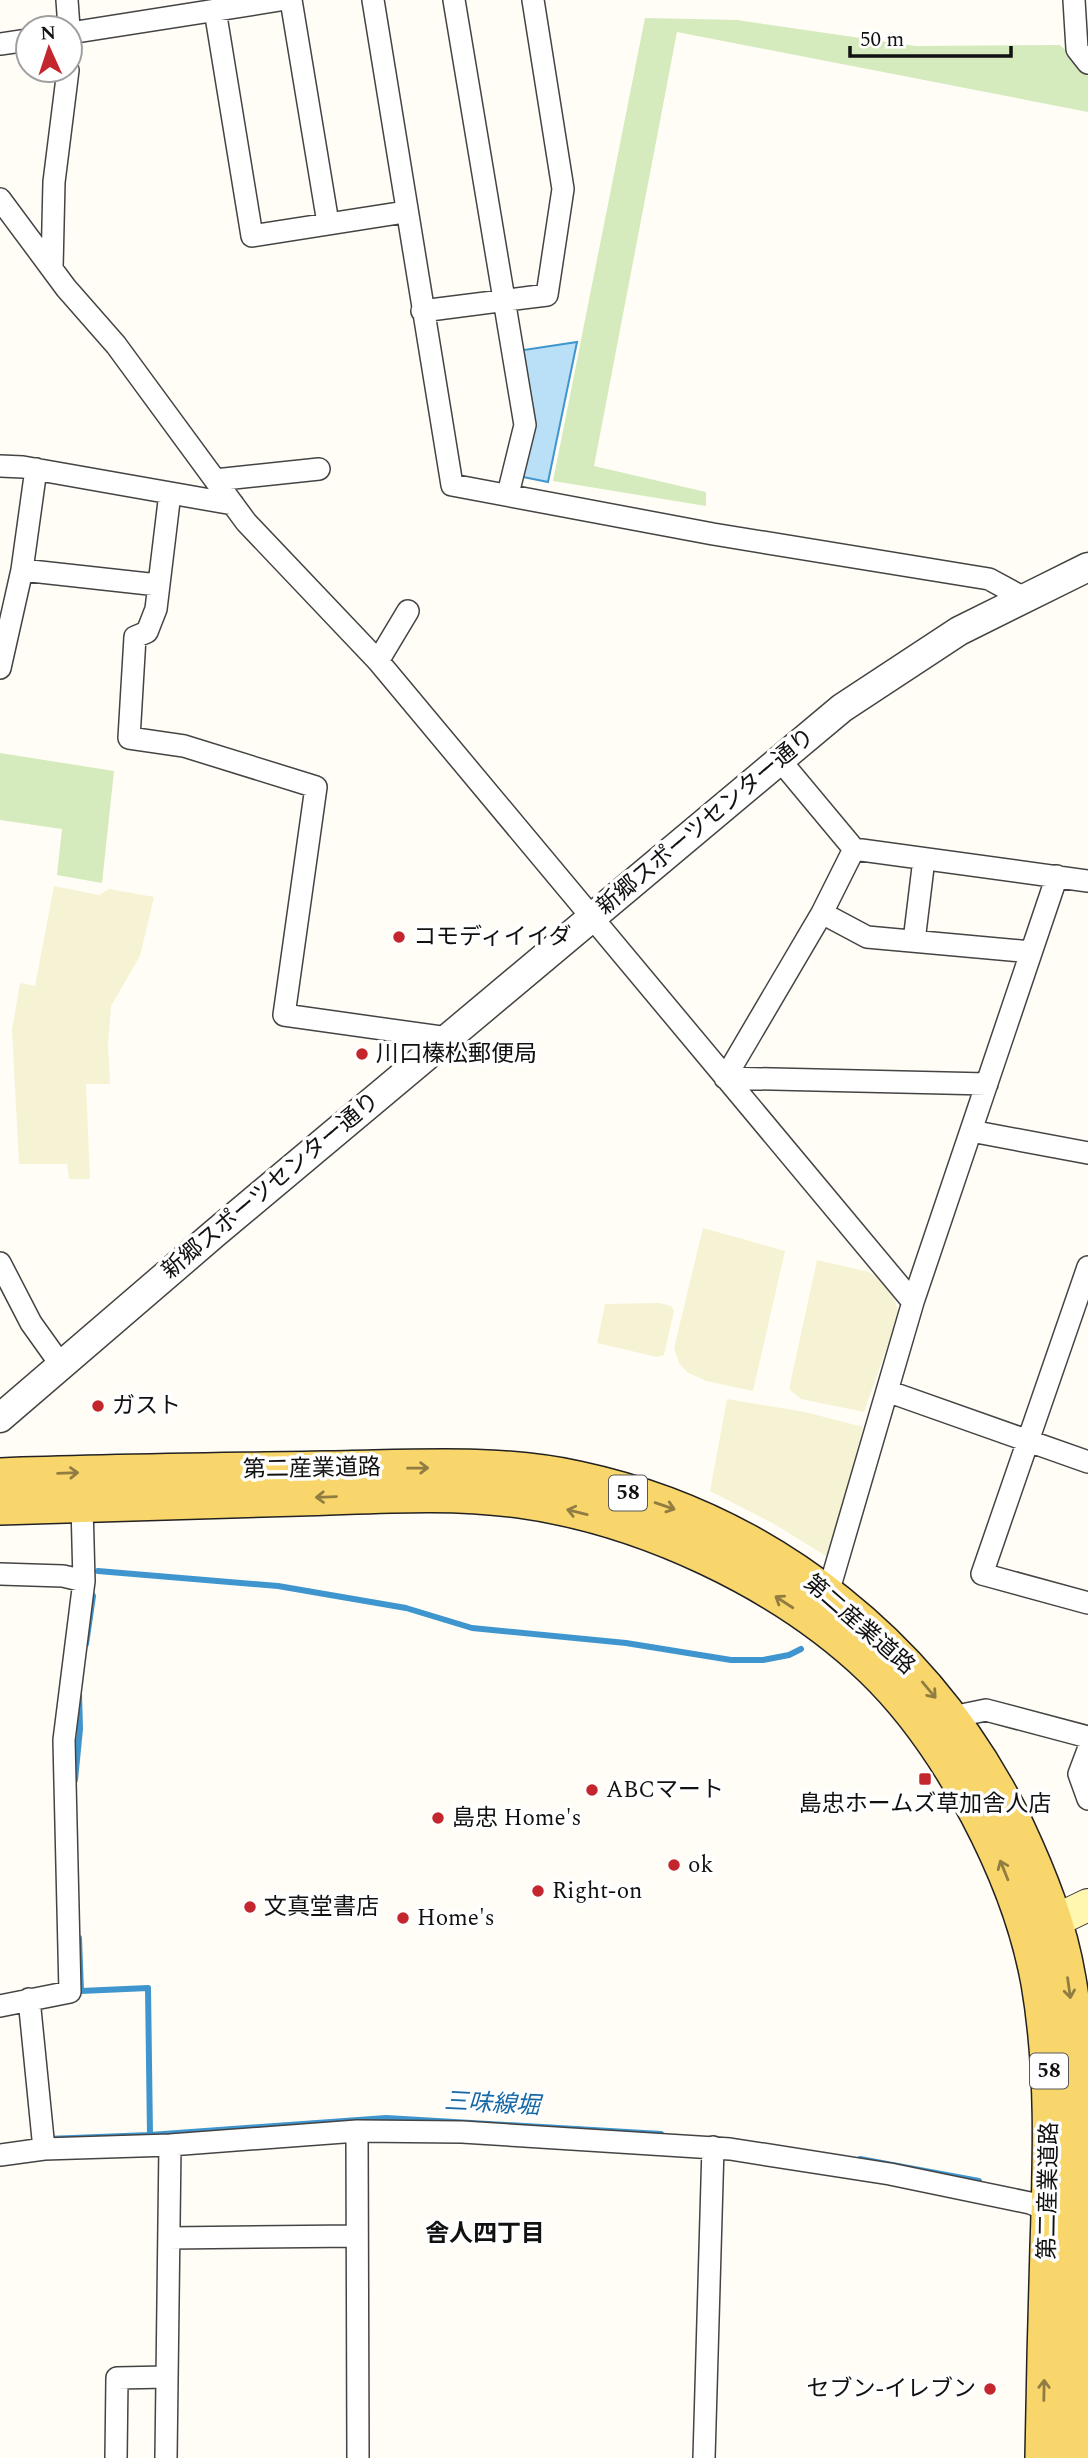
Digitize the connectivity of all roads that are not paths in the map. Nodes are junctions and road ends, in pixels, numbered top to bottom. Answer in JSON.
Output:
{"nodes":[{"id":1,"x":280,"y":0,"type":"edge"},
{"id":2,"x":291,"y":0,"type":"edge"},
{"id":3,"x":373,"y":0,"type":"edge"},
{"id":4,"x":454,"y":0,"type":"edge"},
{"id":5,"x":533,"y":0,"type":"edge"},
{"id":6,"x":1074,"y":0,"type":"edge"},
{"id":7,"x":215,"y":10,"type":"junction"},
{"id":8,"x":84,"y":31,"type":"edge"},
{"id":9,"x":1088,"y":63,"type":"edge"},
{"id":10,"x":66,"y":84,"type":"edge"},
{"id":11,"x":0,"y":199,"type":"edge"},
{"id":12,"x":405,"y":212,"type":"junction"},
{"id":13,"x":328,"y":223,"type":"junction"},
{"id":14,"x":52,"y":268,"type":"junction"},
{"id":15,"x":504,"y":300,"type":"junction"},
{"id":16,"x":422,"y":311,"type":"junction"},
{"id":17,"x":0,"y":466,"type":"edge"},
{"id":18,"x":36,"y":469,"type":"junction"},
{"id":19,"x":319,"y":469,"type":"dead end"},
{"id":20,"x":215,"y":480,"type":"junction"},
{"id":21,"x":170,"y":493,"type":"junction"},
{"id":22,"x":508,"y":494,"type":"junction"},
{"id":23,"x":233,"y":504,"type":"junction"},
{"id":24,"x":1088,"y":567,"type":"edge"},
{"id":25,"x":22,"y":570,"type":"junction"},
{"id":26,"x":158,"y":585,"type":"junction"},
{"id":27,"x":1024,"y":598,"type":"junction"},
{"id":28,"x":408,"y":611,"type":"dead end"},
{"id":29,"x":378,"y":661,"type":"junction"},
{"id":30,"x":0,"y":668,"type":"edge"},
{"id":31,"x":779,"y":759,"type":"junction"},
{"id":32,"x":854,"y":849,"type":"junction"},
{"id":33,"x":925,"y":859,"type":"junction"},
{"id":34,"x":1057,"y":876,"type":"junction"},
{"id":35,"x":1088,"y":881,"type":"edge"},
{"id":36,"x":822,"y":914,"type":"junction"},
{"id":37,"x":593,"y":916,"type":"junction"},
{"id":38,"x":914,"y":941,"type":"junction"},
{"id":39,"x":1031,"y":952,"type":"junction"},
{"id":40,"x":449,"y":1038,"type":"junction"},
{"id":41,"x":725,"y":1078,"type":"junction"},
{"id":42,"x":987,"y":1084,"type":"junction"},
{"id":43,"x":971,"y":1131,"type":"junction"},
{"id":44,"x":1088,"y":1153,"type":"edge"},
{"id":45,"x":0,"y":1263,"type":"edge"},
{"id":46,"x":1088,"y":1267,"type":"edge"},
{"id":47,"x":913,"y":1302,"type":"junction"},
{"id":48,"x":61,"y":1365,"type":"junction"},
{"id":49,"x":887,"y":1391,"type":"junction"},
{"id":50,"x":0,"y":1418,"type":"edge"},
{"id":51,"x":1028,"y":1441,"type":"junction"},
{"id":52,"x":1088,"y":1462,"type":"edge"},
{"id":53,"x":0,"y":1476,"type":"edge"},
{"id":54,"x":82,"y":1505,"type":"junction"},
{"id":55,"x":0,"y":1507,"type":"edge"},
{"id":56,"x":0,"y":1574,"type":"edge"},
{"id":57,"x":83,"y":1581,"type":"junction"},
{"id":58,"x":828,"y":1592,"type":"junction"},
{"id":59,"x":1088,"y":1603,"type":"edge"},
{"id":60,"x":952,"y":1717,"type":"junction"},
{"id":61,"x":1088,"y":1737,"type":"edge"},
{"id":62,"x":1088,"y":1750,"type":"edge"},
{"id":63,"x":1088,"y":1799,"type":"edge"},
{"id":64,"x":1088,"y":1905,"type":"edge"},
{"id":65,"x":1042,"y":1927,"type":"junction"},
{"id":66,"x":29,"y":1999,"type":"junction"},
{"id":67,"x":0,"y":2006,"type":"edge"},
{"id":68,"x":357,"y":2131,"type":"junction"},
{"id":69,"x":170,"y":2145,"type":"junction"},
{"id":70,"x":713,"y":2147,"type":"junction"},
{"id":71,"x":44,"y":2149,"type":"junction"},
{"id":72,"x":0,"y":2155,"type":"edge"},
{"id":73,"x":1072,"y":2224,"type":"edge"},
{"id":74,"x":357,"y":2236,"type":"junction"},
{"id":75,"x":169,"y":2238,"type":"junction"},
{"id":76,"x":167,"y":2377,"type":"junction"},
{"id":77,"x":116,"y":2458,"type":"edge"},
{"id":78,"x":166,"y":2458,"type":"edge"},
{"id":79,"x":358,"y":2458,"type":"edge"},
{"id":80,"x":704,"y":2458,"type":"edge"},
{"id":81,"x":1043,"y":2458,"type":"edge"},
{"id":82,"x":1072,"y":2458,"type":"edge"}],
"edges":[{"from":1,"to":7,"type":"street"},
{"from":2,"to":13,"type":"street"},
{"from":3,"to":12,"type":"street"},
{"from":4,"to":15,"type":"street"},
{"from":5,"to":15,"type":"street"},
{"from":6,"to":9,"type":"street"},
{"from":7,"to":8,"type":"street"},
{"from":7,"to":13,"type":"street"},
{"from":10,"to":14,"type":"street"},
{"from":11,"to":14,"type":"street"},
{"from":12,"to":13,"type":"street"},
{"from":12,"to":16,"type":"street"},
{"from":14,"to":20,"type":"street"},
{"from":15,"to":16,"type":"street"},
{"from":15,"to":22,"type":"street"},
{"from":16,"to":22,"type":"street"},
{"from":17,"to":18,"type":"street"},
{"from":18,"to":21,"type":"street"},
{"from":18,"to":25,"type":"street"},
{"from":19,"to":20,"type":"street"},
{"from":20,"to":23,"type":"street"},
{"from":21,"to":23,"type":"street"},
{"from":21,"to":26,"type":"street"},
{"from":22,"to":27,"type":"street"},
{"from":23,"to":29,"type":"street"},
{"from":24,"to":27,"type":"street","name":"新郷スポーツセンター通り"},
{"from":25,"to":26,"type":"street"},
{"from":25,"to":30,"type":"street"},
{"from":26,"to":40,"type":"street"},
{"from":27,"to":31,"type":"street","name":"新郷スポーツセンター通り"},
{"from":28,"to":29,"type":"street"},
{"from":29,"to":37,"type":"street"},
{"from":31,"to":32,"type":"street"},
{"from":31,"to":37,"type":"street","name":"新郷スポーツセンター通り"},
{"from":32,"to":33,"type":"street"},
{"from":32,"to":36,"type":"street"},
{"from":33,"to":34,"type":"street"},
{"from":33,"to":38,"type":"street"},
{"from":34,"to":35,"type":"street"},
{"from":34,"to":39,"type":"street"},
{"from":36,"to":38,"type":"street"},
{"from":36,"to":41,"type":"street"},
{"from":37,"to":40,"type":"street","name":"新郷スポーツセンター通り"},
{"from":37,"to":41,"type":"street"},
{"from":38,"to":39,"type":"street"},
{"from":39,"to":42,"type":"street"},
{"from":40,"to":48,"type":"street","name":"新郷スポーツセンター通り"},
{"from":41,"to":42,"type":"street"},
{"from":41,"to":47,"type":"street"},
{"from":42,"to":43,"type":"street"},
{"from":43,"to":44,"type":"street"},
{"from":43,"to":47,"type":"street"},
{"from":45,"to":48,"type":"street"},
{"from":46,"to":51,"type":"street"},
{"from":47,"to":49,"type":"street"},
{"from":48,"to":50,"type":"street","name":"新郷スポーツセンター通り"},
{"from":49,"to":51,"type":"street"},
{"from":49,"to":58,"type":"street"},
{"from":51,"to":52,"type":"street"},
{"from":51,"to":59,"type":"street"},
{"from":53,"to":58,"type":"main road","name":"第二産業道路","number":"58","one_way":true},
{"from":54,"to":55,"type":"main road","name":"第二産業道路","number":"58"},
{"from":54,"to":57,"type":"street"},
{"from":65,"to":54,"type":"main road","name":"第二産業道路","number":"58","one_way":true},
{"from":56,"to":57,"type":"street"},
{"from":57,"to":66,"type":"street"},
{"from":58,"to":60,"type":"main road","name":"第二産業道路","number":"58","one_way":true},
{"from":60,"to":61,"type":"street"},
{"from":60,"to":65,"type":"main road","name":"第二産業道路","number":"58"},
{"from":62,"to":63,"type":"street"},
{"from":64,"to":65,"type":"main road"},
{"from":65,"to":73,"type":"main road","name":"第二産業道路","number":"58"},
{"from":66,"to":67,"type":"street"},
{"from":66,"to":71,"type":"street"},
{"from":68,"to":69,"type":"street"},
{"from":68,"to":70,"type":"street"},
{"from":68,"to":74,"type":"street"},
{"from":69,"to":71,"type":"street"},
{"from":69,"to":75,"type":"street"},
{"from":70,"to":73,"type":"street"},
{"from":70,"to":80,"type":"street"},
{"from":71,"to":72,"type":"street"},
{"from":81,"to":73,"type":"main road","name":"第二産業道路","number":"58","one_way":true},
{"from":73,"to":82,"type":"main road","name":"第二産業道路","number":"58"},
{"from":74,"to":75,"type":"street"},
{"from":74,"to":79,"type":"street"},
{"from":75,"to":76,"type":"street"},
{"from":76,"to":77,"type":"street"},
{"from":76,"to":78,"type":"street"}]}
